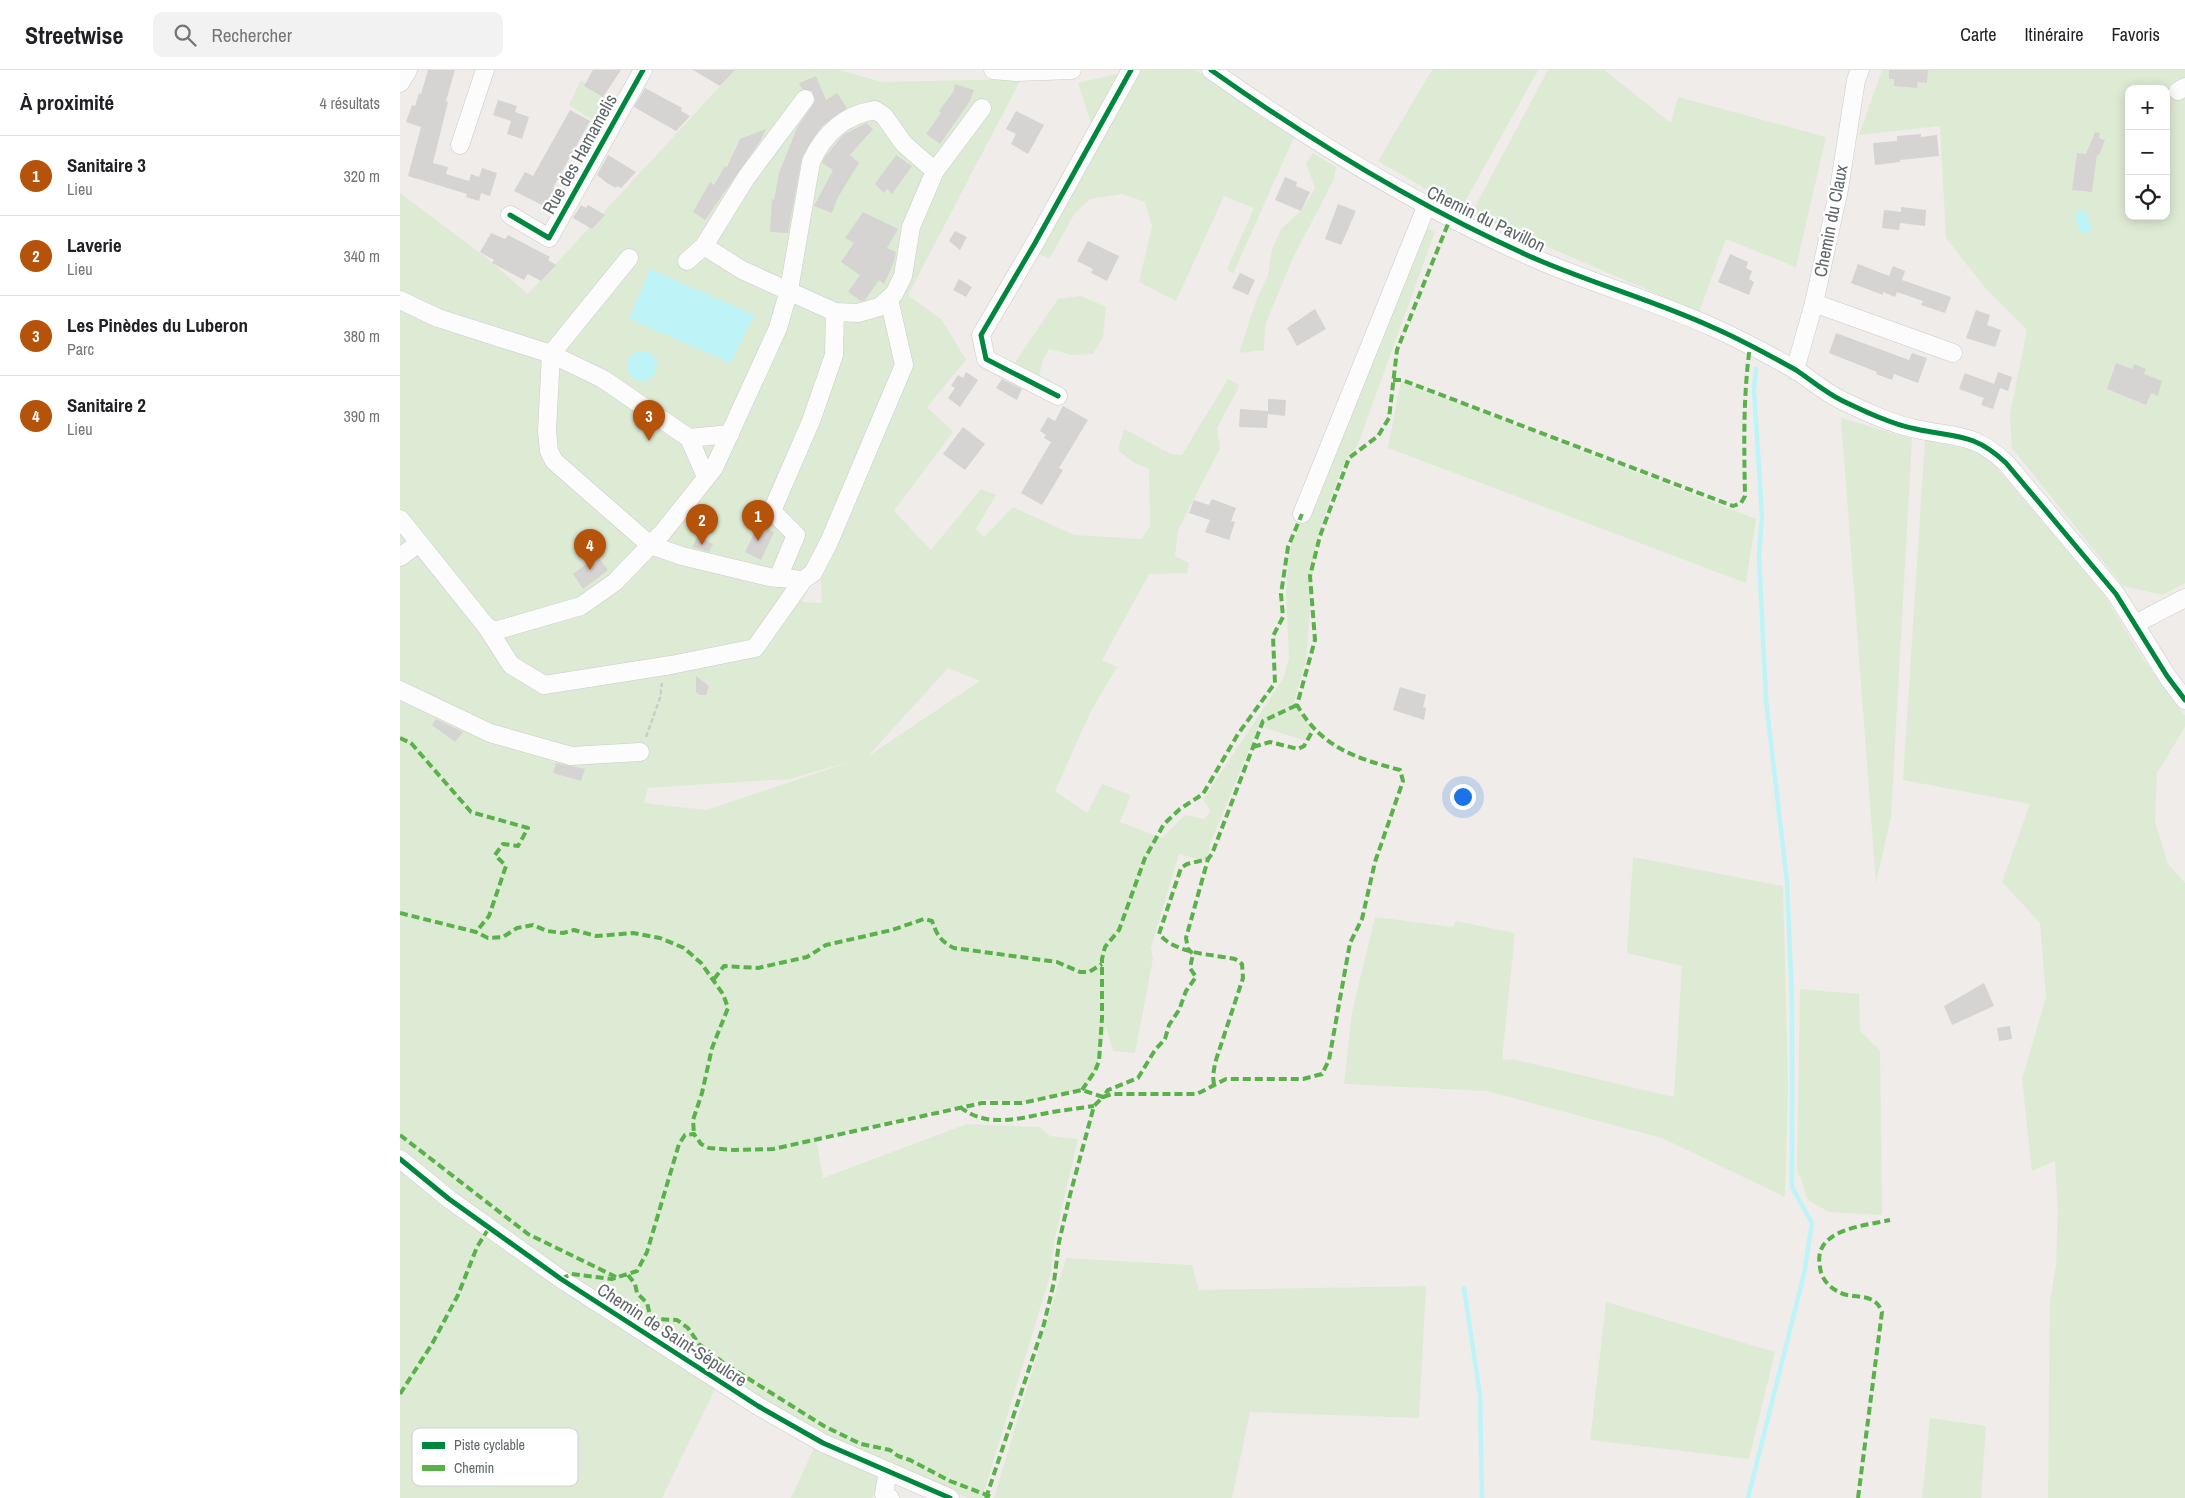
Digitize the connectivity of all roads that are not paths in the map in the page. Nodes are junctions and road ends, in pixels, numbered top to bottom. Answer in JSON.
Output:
{"nodes":[{"id":1,"x":485,"y":70,"type":"edge"},
{"id":2,"x":643,"y":70,"type":"edge"},
{"id":3,"x":993,"y":70,"type":"edge"},
{"id":4,"x":1072,"y":70,"type":"edge"},
{"id":5,"x":1131,"y":70,"type":"edge"},
{"id":6,"x":1211,"y":70,"type":"edge"},
{"id":7,"x":1860,"y":70,"type":"edge"},
{"id":8,"x":805,"y":99,"type":"dead end"},
{"id":9,"x":982,"y":108,"type":"dead end"},
{"id":10,"x":460,"y":145,"type":"dead end"},
{"id":11,"x":935,"y":171,"type":"junction"},
{"id":12,"x":1426,"y":207,"type":"junction"},
{"id":13,"x":510,"y":215,"type":"dead end"},
{"id":14,"x":704,"y":246,"type":"junction"},
{"id":15,"x":629,"y":258,"type":"dead end"},
{"id":16,"x":687,"y":261,"type":"dead end"},
{"id":17,"x":789,"y":290,"type":"junction"},
{"id":18,"x":889,"y":299,"type":"junction"},
{"id":19,"x":400,"y":300,"type":"edge"},
{"id":20,"x":1814,"y":303,"type":"junction"},
{"id":21,"x":835,"y":312,"type":"junction"},
{"id":22,"x":1953,"y":353,"type":"dead end"},
{"id":23,"x":551,"y":354,"type":"junction"},
{"id":24,"x":1795,"y":370,"type":"junction"},
{"id":25,"x":1058,"y":396,"type":"dead end"},
{"id":26,"x":730,"y":434,"type":"junction"},
{"id":27,"x":689,"y":438,"type":"junction"},
{"id":28,"x":706,"y":478,"type":"junction"},
{"id":29,"x":1302,"y":514,"type":"dead end"},
{"id":30,"x":400,"y":519,"type":"edge"},
{"id":31,"x":419,"y":543,"type":"junction"},
{"id":32,"x":650,"y":545,"type":"junction"},
{"id":33,"x":400,"y":557,"type":"edge"},
{"id":34,"x":778,"y":578,"type":"junction"},
{"id":35,"x":804,"y":580,"type":"junction"},
{"id":36,"x":2185,"y":598,"type":"edge"},
{"id":37,"x":2135,"y":624,"type":"junction"},
{"id":38,"x":486,"y":626,"type":"junction"},
{"id":39,"x":400,"y":690,"type":"edge"},
{"id":40,"x":2185,"y":700,"type":"edge"},
{"id":41,"x":640,"y":752,"type":"road end"},
{"id":42,"x":400,"y":1159,"type":"edge"},
{"id":43,"x":888,"y":1471,"type":"junction"},
{"id":44,"x":890,"y":1498,"type":"edge"},
{"id":45,"x":950,"y":1498,"type":"edge"}],
"edges":[{"from":1,"to":10,"type":"street"},
{"from":2,"to":13,"type":"street","name":"Rue des Hamamelis"},
{"from":3,"to":4,"type":"street"},
{"from":5,"to":25,"type":"street"},
{"from":6,"to":12,"type":"street","name":"Chemin du Pavillon"},
{"from":7,"to":20,"type":"street","name":"Chemin du Claux"},
{"from":8,"to":14,"type":"street"},
{"from":9,"to":11,"type":"street"},
{"from":11,"to":17,"type":"street"},
{"from":11,"to":18,"type":"street"},
{"from":12,"to":24,"type":"street","name":"Chemin du Pavillon"},
{"from":12,"to":29,"type":"street"},
{"from":14,"to":16,"type":"street"},
{"from":14,"to":17,"type":"street"},
{"from":15,"to":23,"type":"street"},
{"from":17,"to":21,"type":"street"},
{"from":17,"to":26,"type":"street"},
{"from":18,"to":21,"type":"street"},
{"from":18,"to":35,"type":"street"},
{"from":19,"to":23,"type":"street"},
{"from":20,"to":22,"type":"street"},
{"from":20,"to":24,"type":"street","name":"Chemin du Claux"},
{"from":21,"to":34,"type":"street"},
{"from":23,"to":27,"type":"street"},
{"from":23,"to":32,"type":"street"},
{"from":24,"to":37,"type":"street","name":"Chemin du Pavillon"},
{"from":26,"to":27,"type":"street"},
{"from":26,"to":28,"type":"street"},
{"from":27,"to":28,"type":"street"},
{"from":28,"to":32,"type":"street"},
{"from":30,"to":31,"type":"street"},
{"from":31,"to":33,"type":"street"},
{"from":31,"to":38,"type":"street"},
{"from":32,"to":34,"type":"street"},
{"from":32,"to":38,"type":"street"},
{"from":34,"to":35,"type":"street"},
{"from":35,"to":38,"type":"street"},
{"from":36,"to":37,"type":"street"},
{"from":37,"to":40,"type":"street","name":"Chemin du Pavillon"},
{"from":39,"to":41,"type":"street"},
{"from":42,"to":43,"type":"street","name":"Chemin de Saint-Sépulcre"},
{"from":43,"to":44,"type":"street"},
{"from":43,"to":45,"type":"street","name":"Chemin de Saint-Sépulcre"}]}
